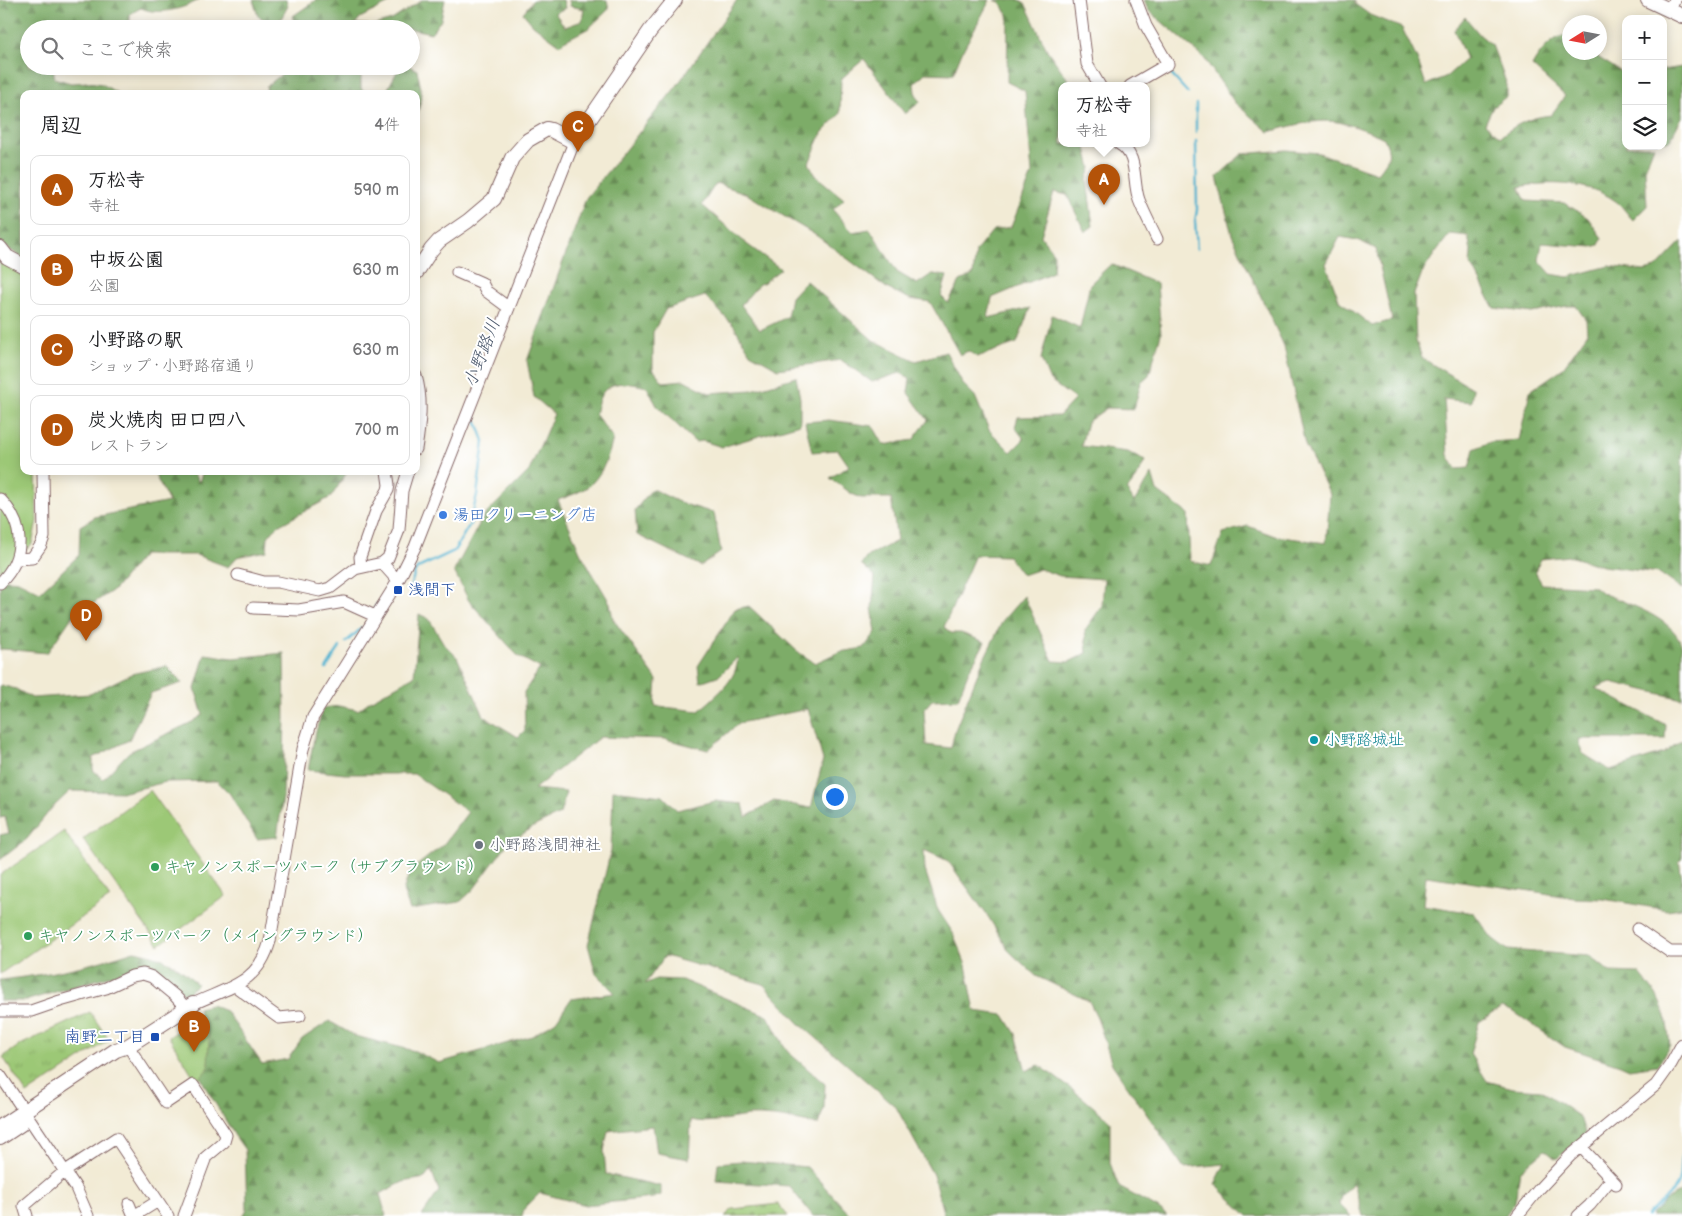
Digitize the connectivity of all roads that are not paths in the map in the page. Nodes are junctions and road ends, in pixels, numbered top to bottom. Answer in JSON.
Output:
{"nodes":[{"id":1,"x":675,"y":0,"type":"edge"},
{"id":2,"x":1078,"y":0,"type":"edge"},
{"id":3,"x":1136,"y":0,"type":"edge"},
{"id":4,"x":1648,"y":0,"type":"edge"},
{"id":5,"x":1671,"y":5,"type":"edge"},
{"id":6,"x":1682,"y":16,"type":"edge"},
{"id":7,"x":1098,"y":82,"type":"edge"},
{"id":8,"x":1137,"y":82,"type":"edge"},
{"id":9,"x":574,"y":142,"type":"junction"},
{"id":10,"x":1124,"y":147,"type":"edge"},
{"id":11,"x":1157,"y":239,"type":"dead end"},
{"id":12,"x":0,"y":248,"type":"edge"},
{"id":13,"x":20,"y":264,"type":"edge"},
{"id":14,"x":420,"y":267,"type":"edge"},
{"id":15,"x":457,"y":272,"type":"dead end"},
{"id":16,"x":509,"y":308,"type":"junction"},
{"id":17,"x":420,"y":394,"type":"edge"},
{"id":18,"x":420,"y":419,"type":"edge"},
{"id":19,"x":43,"y":475,"type":"edge"},
{"id":20,"x":388,"y":475,"type":"edge"},
{"id":21,"x":407,"y":475,"type":"edge"},
{"id":22,"x":0,"y":499,"type":"edge"},
{"id":23,"x":17,"y":559,"type":"junction"},
{"id":24,"x":382,"y":562,"type":"junction"},
{"id":25,"x":361,"y":567,"type":"junction"},
{"id":26,"x":238,"y":575,"type":"dead end"},
{"id":27,"x":398,"y":581,"type":"junction"},
{"id":28,"x":0,"y":583,"type":"edge"},
{"id":29,"x":253,"y":608,"type":"dead end"},
{"id":30,"x":376,"y":616,"type":"junction"},
{"id":31,"x":1637,"y":929,"type":"dead end"},
{"id":32,"x":1682,"y":952,"type":"edge"},
{"id":33,"x":235,"y":986,"type":"junction"},
{"id":34,"x":189,"y":1006,"type":"junction"},
{"id":35,"x":0,"y":1011,"type":"edge"},
{"id":36,"x":300,"y":1016,"type":"dead end"},
{"id":37,"x":1682,"y":1044,"type":"edge"},
{"id":38,"x":128,"y":1046,"type":"junction"},
{"id":39,"x":0,"y":1075,"type":"edge"},
{"id":40,"x":26,"y":1115,"type":"junction"},
{"id":41,"x":0,"y":1127,"type":"edge"},
{"id":42,"x":0,"y":1138,"type":"edge"},
{"id":43,"x":1581,"y":1147,"type":"junction"},
{"id":44,"x":64,"y":1172,"type":"junction"},
{"id":45,"x":158,"y":1201,"type":"junction"},
{"id":46,"x":129,"y":1204,"type":"dead end"},
{"id":47,"x":26,"y":1216,"type":"edge"},
{"id":48,"x":88,"y":1216,"type":"edge"},
{"id":49,"x":134,"y":1216,"type":"edge"},
{"id":50,"x":168,"y":1216,"type":"edge"},
{"id":51,"x":184,"y":1216,"type":"edge"},
{"id":52,"x":1517,"y":1216,"type":"edge"},
{"id":53,"x":1578,"y":1216,"type":"edge"}],
"edges":[{"from":1,"to":9,"type":"main road"},
{"from":2,"to":7,"type":"street"},
{"from":3,"to":8,"type":"street"},
{"from":4,"to":5,"type":"main road"},
{"from":5,"to":6,"type":"main road"},
{"from":9,"to":14,"type":"main road"},
{"from":9,"to":16,"type":"street"},
{"from":10,"to":11,"type":"street"},
{"from":12,"to":13,"type":"main road"},
{"from":15,"to":16,"type":"street"},
{"from":16,"to":27,"type":"street"},
{"from":17,"to":18,"type":"street"},
{"from":19,"to":23,"type":"street"},
{"from":20,"to":25,"type":"street"},
{"from":21,"to":24,"type":"street"},
{"from":22,"to":23,"type":"street"},
{"from":23,"to":28,"type":"street"},
{"from":24,"to":25,"type":"street"},
{"from":24,"to":27,"type":"street"},
{"from":25,"to":26,"type":"street"},
{"from":27,"to":30,"type":"street"},
{"from":29,"to":30,"type":"street"},
{"from":30,"to":33,"type":"street"},
{"from":31,"to":32,"type":"street"},
{"from":33,"to":34,"type":"street"},
{"from":33,"to":36,"type":"street"},
{"from":34,"to":35,"type":"street"},
{"from":34,"to":38,"type":"main road"},
{"from":37,"to":43,"type":"street"},
{"from":38,"to":40,"type":"main road"},
{"from":38,"to":51,"type":"street"},
{"from":39,"to":40,"type":"street"},
{"from":40,"to":41,"type":"main road"},
{"from":40,"to":42,"type":"main road"},
{"from":40,"to":44,"type":"street"},
{"from":43,"to":52,"type":"street"},
{"from":43,"to":53,"type":"street"},
{"from":44,"to":45,"type":"street"},
{"from":44,"to":47,"type":"street"},
{"from":44,"to":48,"type":"street"},
{"from":45,"to":49,"type":"street"},
{"from":45,"to":50,"type":"street"},
{"from":46,"to":49,"type":"street"}]}
